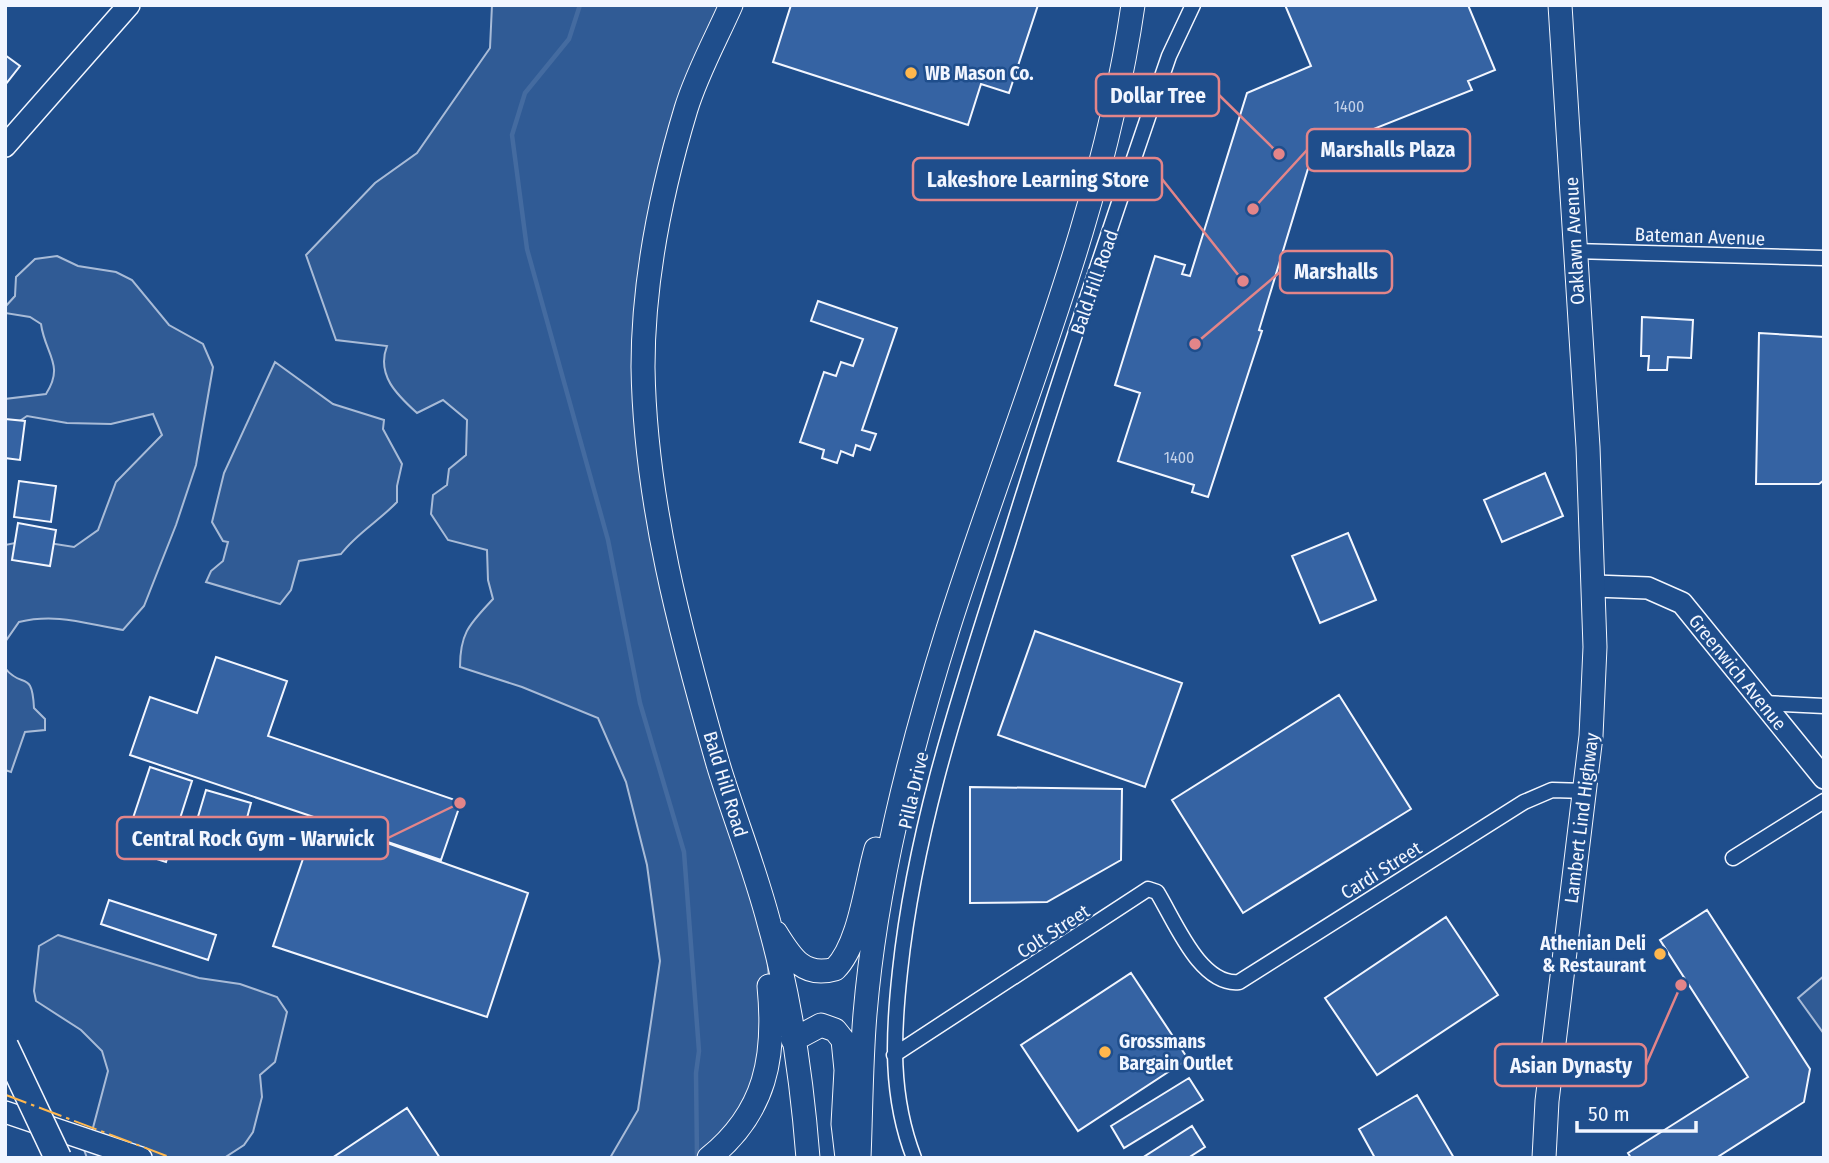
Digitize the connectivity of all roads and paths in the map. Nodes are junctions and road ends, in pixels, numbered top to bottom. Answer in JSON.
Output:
{"nodes":[{"id":1,"x":130,"y":5,"type":"edge"},
{"id":2,"x":723,"y":5,"type":"edge"},
{"id":3,"x":731,"y":5,"type":"edge"},
{"id":4,"x":1133,"y":5,"type":"edge"},
{"id":5,"x":1193,"y":5,"type":"edge"},
{"id":6,"x":1560,"y":5,"type":"edge"},
{"id":7,"x":695,"y":85,"type":"junction"},
{"id":8,"x":5,"y":146,"type":"edge"},
{"id":9,"x":1574,"y":251,"type":"junction"},
{"id":10,"x":1824,"y":258,"type":"edge"},
{"id":11,"x":1038,"y":442,"type":"joint"},
{"id":12,"x":1590,"y":477,"type":"joint"},
{"id":13,"x":1595,"y":586,"type":"junction"},
{"id":14,"x":948,"y":629,"type":"junction"},
{"id":15,"x":1763,"y":703,"type":"junction"},
{"id":16,"x":1824,"y":706,"type":"edge"},
{"id":17,"x":1824,"y":778,"type":"edge"},
{"id":18,"x":1586,"y":791,"type":"junction"},
{"id":19,"x":1824,"y":801,"type":"edge"},
{"id":20,"x":1733,"y":858,"type":"dead end"},
{"id":21,"x":758,"y":889,"type":"junction"},
{"id":22,"x":770,"y":923,"type":"junction"},
{"id":23,"x":1203,"y":968,"type":"joint"},
{"id":24,"x":793,"y":1040,"type":"junction"},
{"id":25,"x":5,"y":1046,"type":"edge"},
{"id":26,"x":894,"y":1055,"type":"junction"},
{"id":27,"x":5,"y":1112,"type":"edge"},
{"id":28,"x":58,"y":1158,"type":"edge"},
{"id":29,"x":141,"y":1158,"type":"edge"},
{"id":30,"x":709,"y":1158,"type":"edge"},
{"id":31,"x":808,"y":1158,"type":"edge"},
{"id":32,"x":847,"y":1158,"type":"edge"},
{"id":33,"x":859,"y":1158,"type":"edge"},
{"id":34,"x":914,"y":1158,"type":"edge"},
{"id":35,"x":1544,"y":1158,"type":"edge"}],
"edges":[{"from":1,"to":8,"type":"street"},
{"from":2,"to":7,"type":"main road"},
{"from":3,"to":7,"type":"main road"},
{"from":4,"to":14,"type":"main road"},
{"from":5,"to":11,"type":"street","name":"Bald Hill Road"},
{"from":6,"to":9,"type":"main road","name":"Oaklawn Avenue"},
{"from":7,"to":21,"type":"main road","name":"Bald Hill Road"},
{"from":9,"to":10,"type":"street","name":"Bateman Avenue"},
{"from":9,"to":12,"type":"main road","name":"Oaklawn Avenue"},
{"from":11,"to":26,"type":"street","name":"Pilla Drive"},
{"from":12,"to":13,"type":"main road","name":"Lambert Lind Highway"},
{"from":13,"to":15,"type":"street","name":"Greenwich Avenue"},
{"from":13,"to":18,"type":"main road","name":"Lambert Lind Highway"},
{"from":14,"to":22,"type":"main road"},
{"from":14,"to":33,"type":"main road"},
{"from":15,"to":16,"type":"street"},
{"from":15,"to":17,"type":"street","name":"Greenwich Avenue"},
{"from":18,"to":23,"type":"street","name":"Cardi Street"},
{"from":18,"to":35,"type":"main road","name":"Lambert Lind Highway"},
{"from":19,"to":20,"type":"street"},
{"from":21,"to":22,"type":"main road","name":"Bald Hill Road"},
{"from":21,"to":30,"type":"main road"},
{"from":22,"to":24,"type":"main road","name":"Bald Hill Road"},
{"from":23,"to":26,"type":"street","name":"Colt Street"},
{"from":24,"to":31,"type":"main road","name":"Bald Hill Road"},
{"from":24,"to":32,"type":"main road"},
{"from":25,"to":28,"type":"highway","bridge":true},
{"from":26,"to":34,"type":"street","name":"Pilla Drive"},
{"from":27,"to":29,"type":"street"}]}
